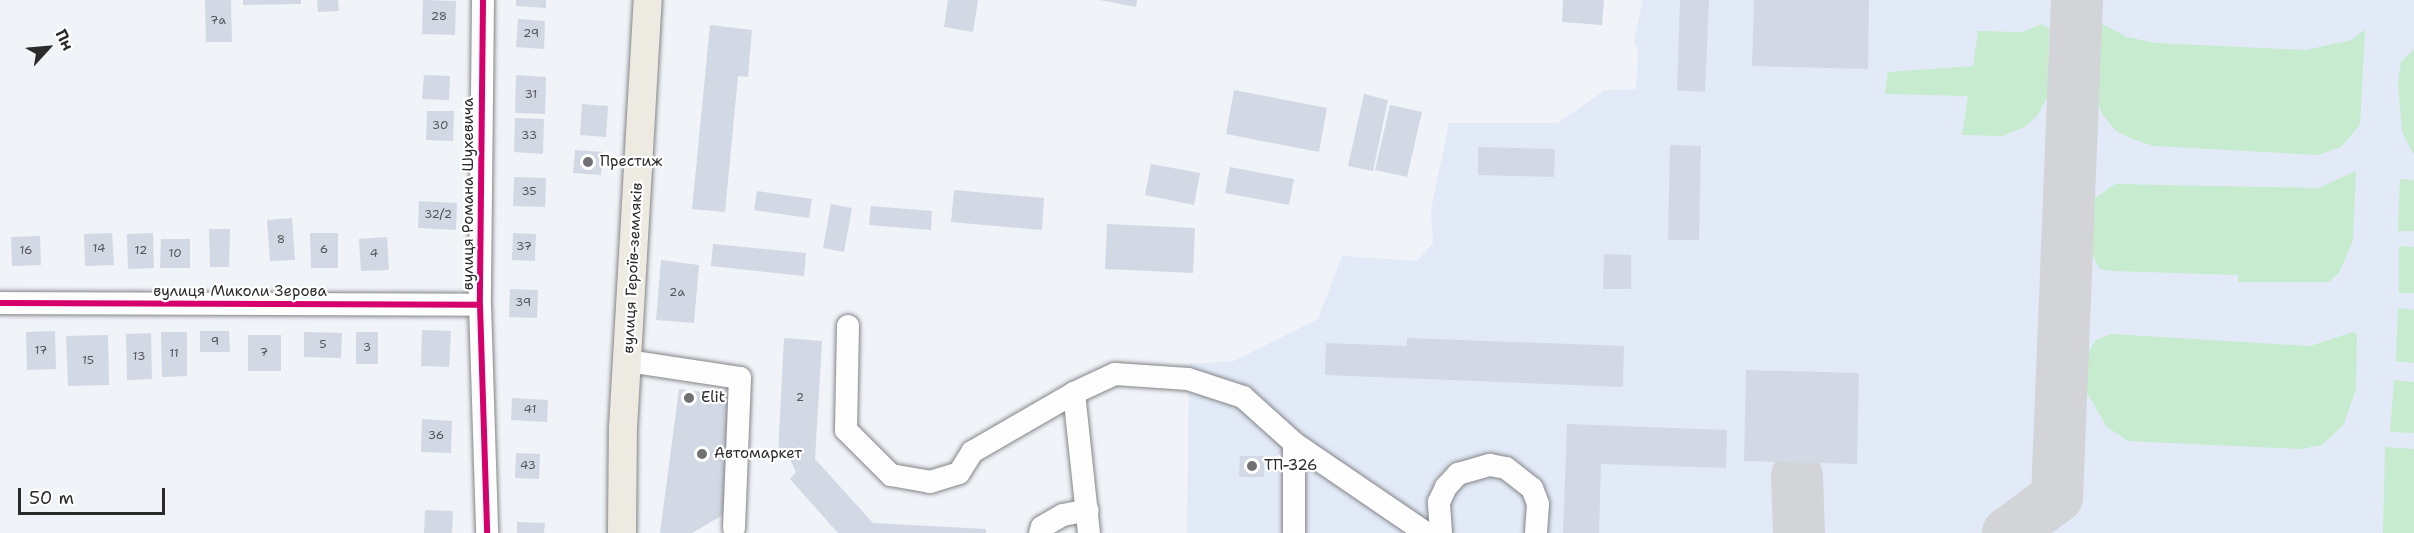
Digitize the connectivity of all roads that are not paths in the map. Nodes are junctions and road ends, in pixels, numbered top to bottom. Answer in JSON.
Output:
{"nodes":[{"id":1,"x":483,"y":0,"type":"edge"},
{"id":2,"x":648,"y":0,"type":"edge"},
{"id":3,"x":0,"y":303,"type":"edge"},
{"id":4,"x":480,"y":305,"type":"junction"},
{"id":5,"x":848,"y":326,"type":"dead end"},
{"id":6,"x":628,"y":361,"type":"junction"},
{"id":7,"x":1074,"y":393,"type":"junction"},
{"id":8,"x":624,"y":428,"type":"junction"},
{"id":9,"x":1294,"y":443,"type":"junction"},
{"id":10,"x":1088,"y":510,"type":"junction"},
{"id":11,"x":736,"y":531,"type":"edge"},
{"id":12,"x":487,"y":533,"type":"edge"},
{"id":13,"x":607,"y":533,"type":"edge"},
{"id":14,"x":622,"y":533,"type":"edge"},
{"id":15,"x":1040,"y":533,"type":"edge"},
{"id":16,"x":1089,"y":533,"type":"edge"},
{"id":17,"x":1294,"y":533,"type":"edge"},
{"id":18,"x":1426,"y":533,"type":"edge"},
{"id":19,"x":1441,"y":533,"type":"edge"},
{"id":20,"x":1536,"y":533,"type":"edge"}],
"edges":[{"from":1,"to":4,"type":"street","name":"вулиця Романа Шухевича"},
{"from":2,"to":6,"type":"main road","name":"вулиця Героїв-земляків"},
{"from":3,"to":4,"type":"street","name":"вулиця Миколи Зерова"},
{"from":4,"to":12,"type":"street","name":"вулиця Романа Шухевича"},
{"from":5,"to":7,"type":"street"},
{"from":6,"to":8,"type":"main road","name":"вулиця Героїв-земляків"},
{"from":6,"to":11,"type":"street"},
{"from":7,"to":9,"type":"street"},
{"from":7,"to":10,"type":"street"},
{"from":8,"to":13,"type":"main road"},
{"from":8,"to":14,"type":"main road"},
{"from":9,"to":17,"type":"street"},
{"from":9,"to":18,"type":"street"},
{"from":10,"to":15,"type":"street"},
{"from":10,"to":16,"type":"street"},
{"from":19,"to":20,"type":"street"}]}
